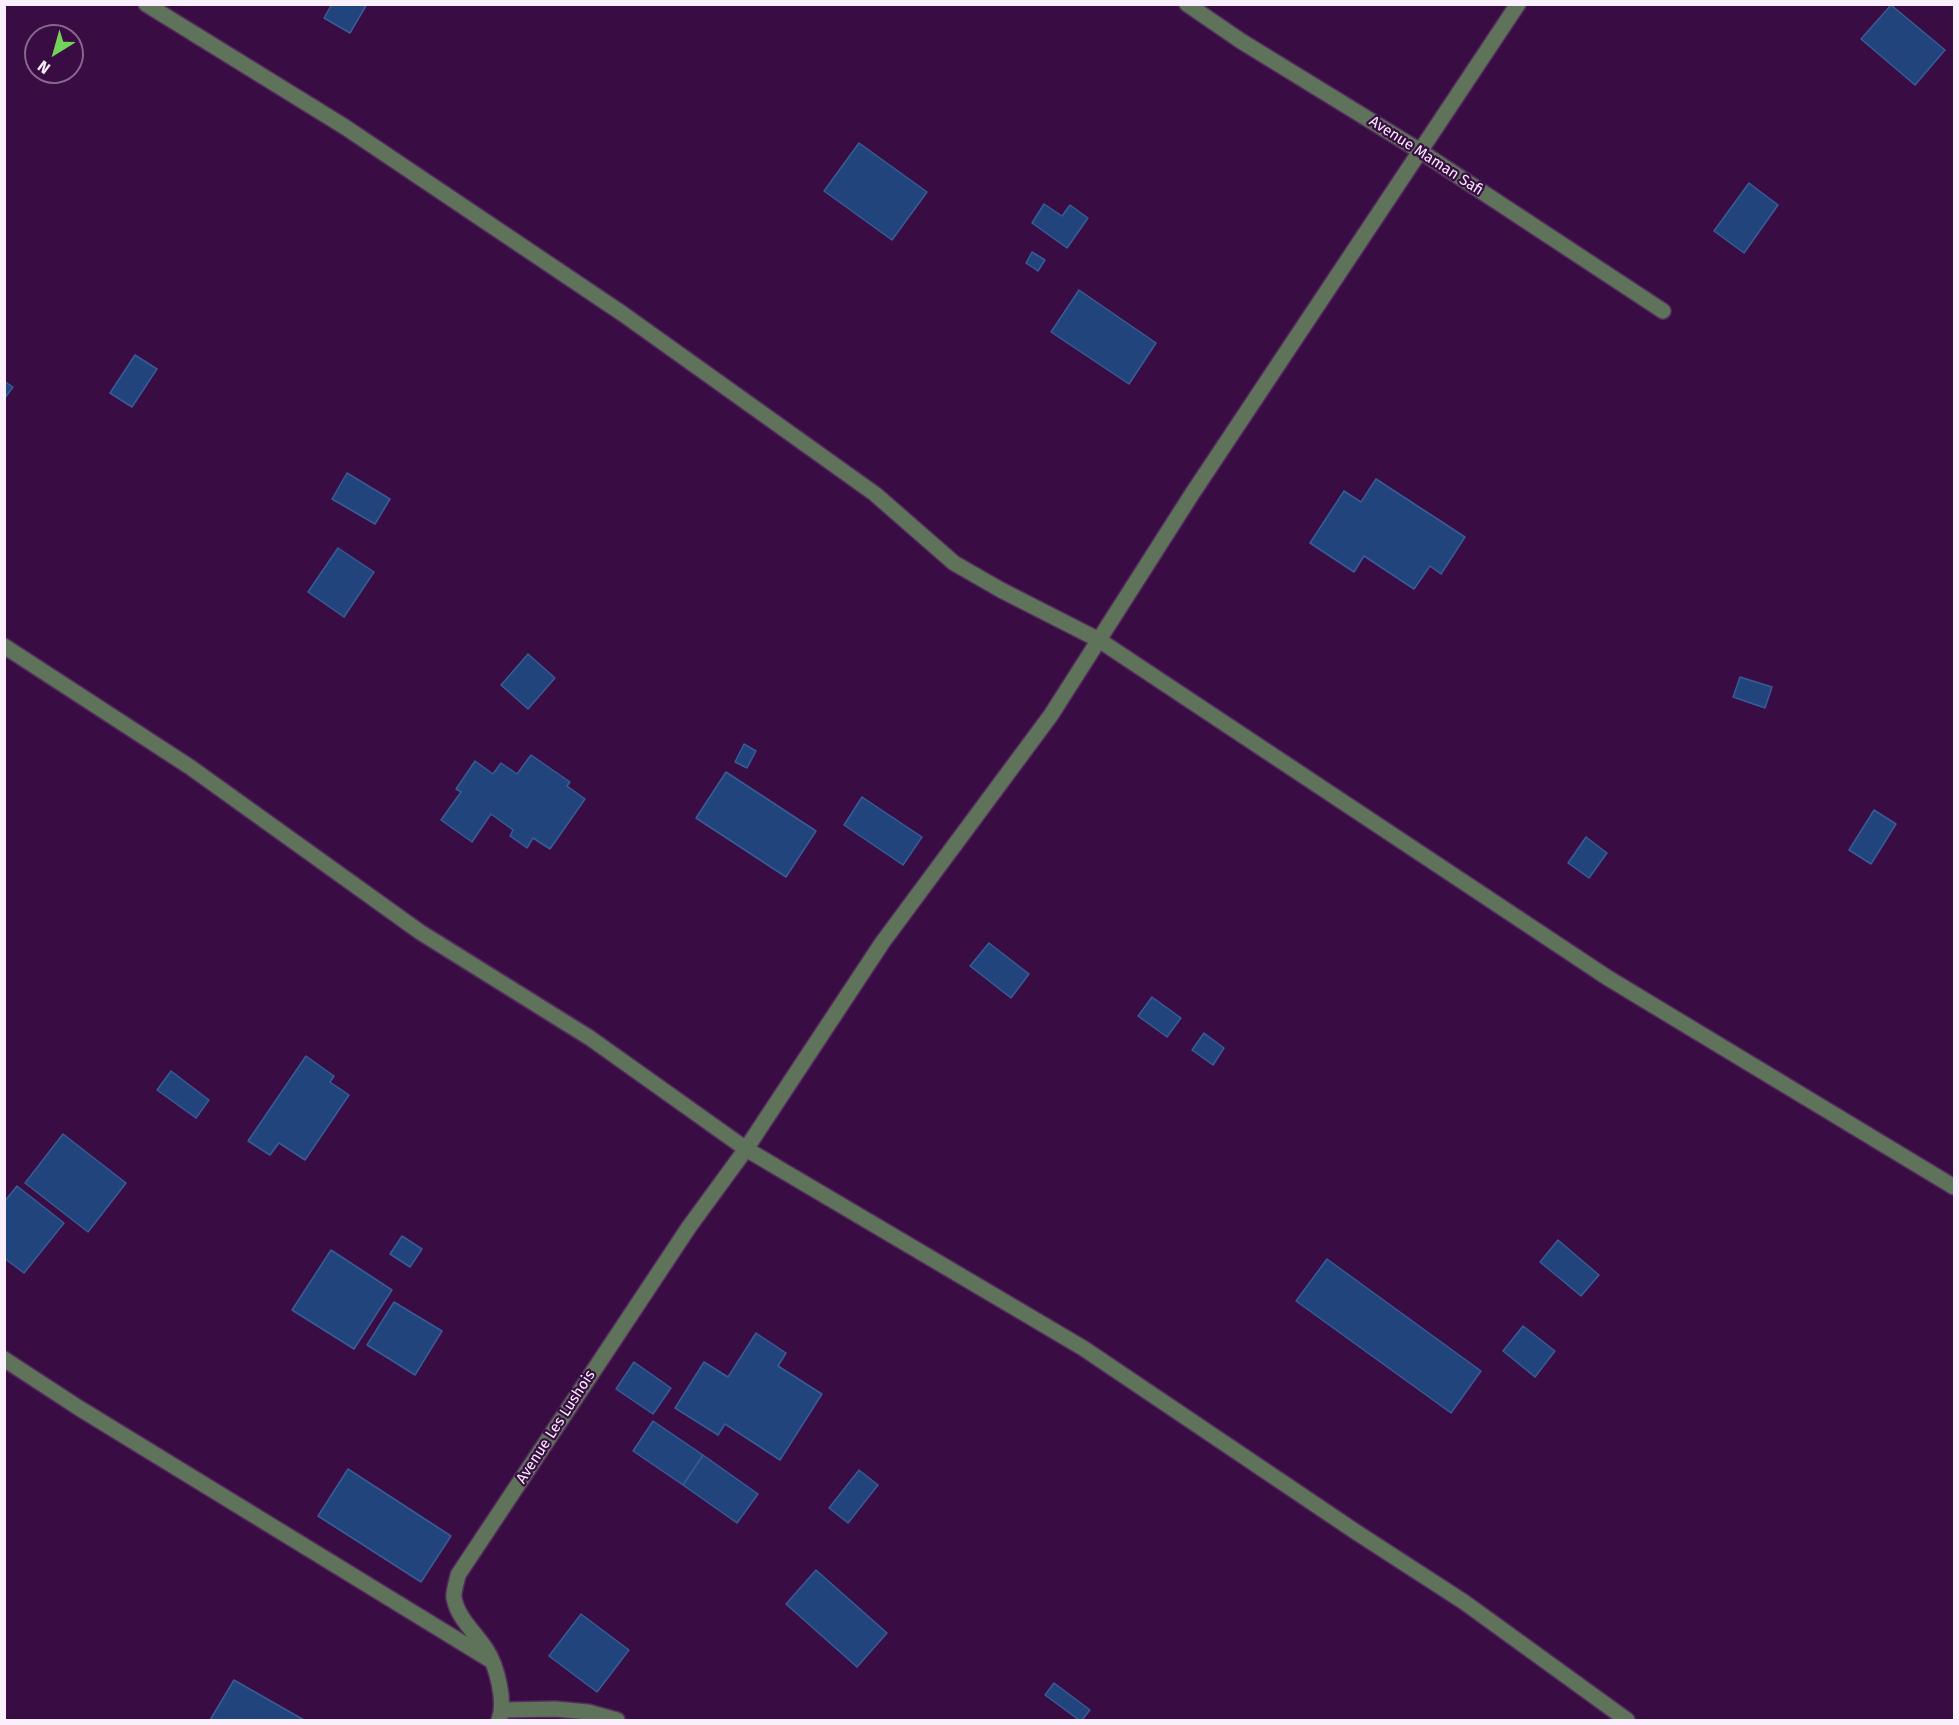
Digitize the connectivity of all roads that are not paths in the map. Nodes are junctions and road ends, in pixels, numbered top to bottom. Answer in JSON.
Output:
{"nodes":[{"id":1,"x":146,"y":4,"type":"edge"},
{"id":2,"x":1187,"y":4,"type":"edge"},
{"id":3,"x":1518,"y":4,"type":"edge"},
{"id":4,"x":1420,"y":151,"type":"junction"},
{"id":5,"x":1663,"y":311,"type":"dead end"},
{"id":6,"x":1099,"y":640,"type":"junction"},
{"id":7,"x":4,"y":646,"type":"edge"},
{"id":8,"x":746,"y":1149,"type":"junction"},
{"id":9,"x":1954,"y":1187,"type":"edge"},
{"id":10,"x":4,"y":1359,"type":"edge"},
{"id":11,"x":492,"y":1661,"type":"junction"},
{"id":12,"x":501,"y":1715,"type":"edge"},
{"id":13,"x":617,"y":1720,"type":"edge"},
{"id":14,"x":1627,"y":1720,"type":"edge"}],
"edges":[{"from":1,"to":6,"type":"street"},
{"from":2,"to":4,"type":"street","name":"Avenue Maman Safi"},
{"from":3,"to":4,"type":"street","name":"Avenue Les Lushois"},
{"from":4,"to":5,"type":"street","name":"Avenue Maman Safi"},
{"from":4,"to":6,"type":"street","name":"Avenue Les Lushois"},
{"from":6,"to":8,"type":"street","name":"Avenue Les Lushois"},
{"from":6,"to":9,"type":"street"},
{"from":7,"to":8,"type":"street"},
{"from":8,"to":11,"type":"street","name":"Avenue Les Lushois"},
{"from":8,"to":14,"type":"street"},
{"from":10,"to":11,"type":"street"},
{"from":11,"to":12,"type":"street","name":"Avenue Les Lushois"},
{"from":12,"to":13,"type":"street"}]}
